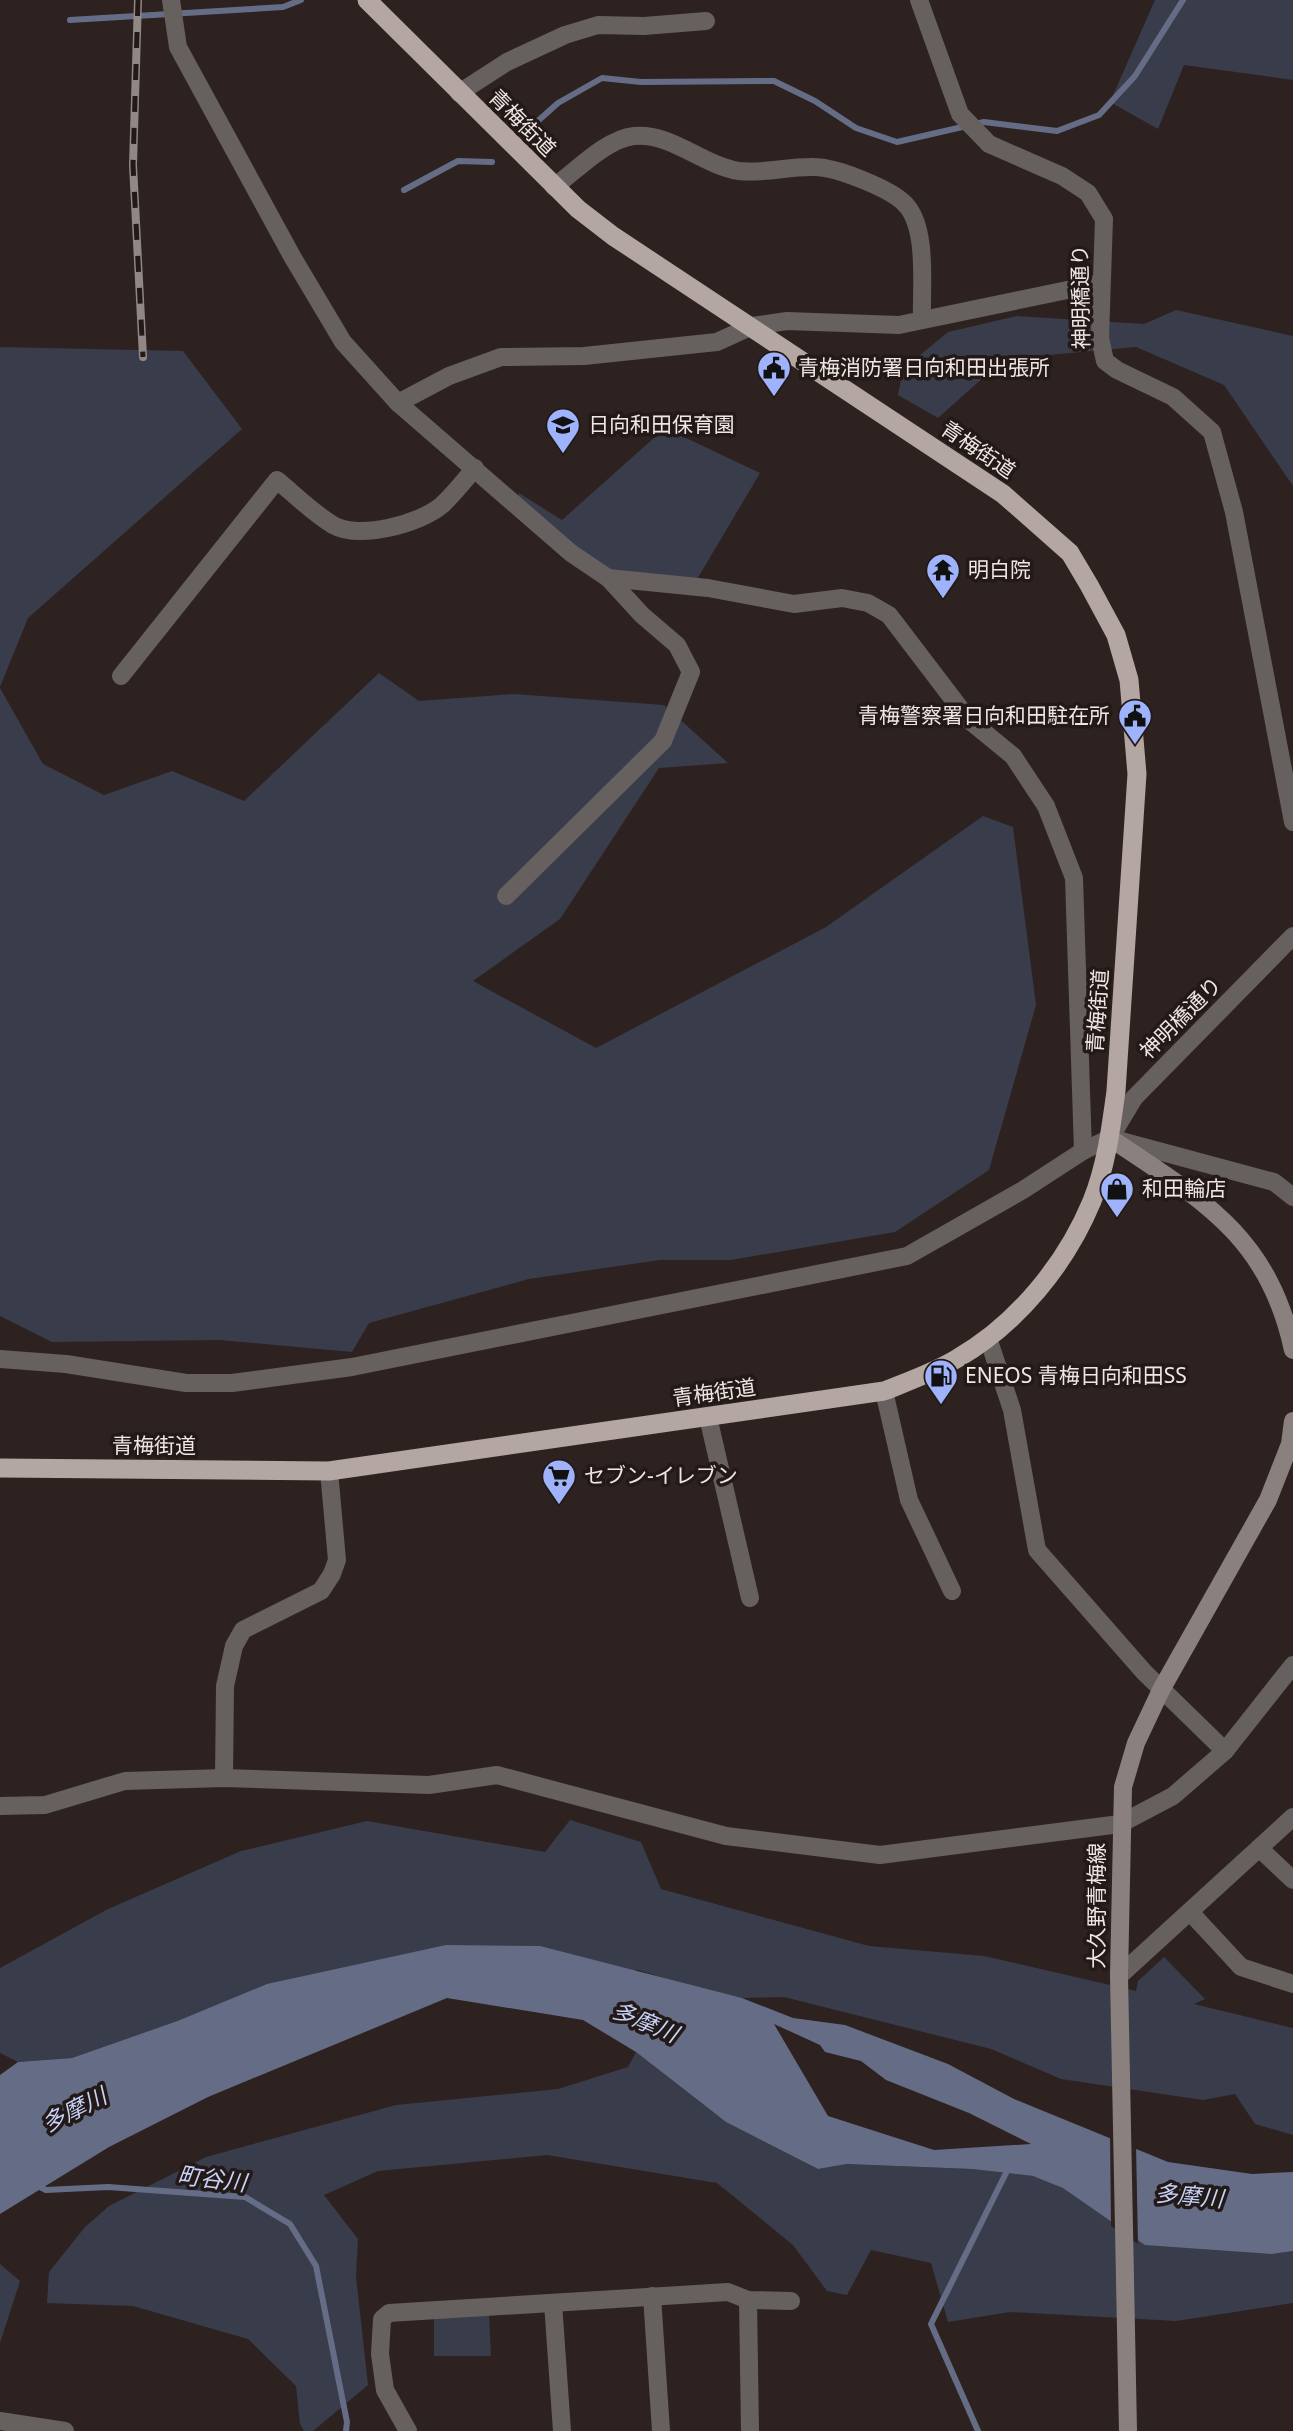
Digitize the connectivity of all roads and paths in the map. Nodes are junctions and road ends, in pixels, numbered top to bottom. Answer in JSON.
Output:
{"nodes":[{"id":1,"x":171,"y":0,"type":"edge"},
{"id":2,"x":367,"y":0,"type":"edge"},
{"id":3,"x":919,"y":0,"type":"edge"},
{"id":4,"x":706,"y":21,"type":"dead end"},
{"id":5,"x":459,"y":93,"type":"junction"},
{"id":6,"x":554,"y":187,"type":"junction"},
{"id":7,"x":1101,"y":283,"type":"junction"},
{"id":8,"x":922,"y":320,"type":"junction"},
{"id":9,"x":752,"y":326,"type":"junction"},
{"id":10,"x":398,"y":403,"type":"junction"},
{"id":11,"x":475,"y":468,"type":"junction"},
{"id":12,"x":608,"y":578,"type":"junction"},
{"id":13,"x":121,"y":676,"type":"dead end"},
{"id":14,"x":1293,"y":822,"type":"edge"},
{"id":15,"x":506,"y":896,"type":"dead end"},
{"id":16,"x":1293,"y":936,"type":"edge"},
{"id":17,"x":1110,"y":1138,"type":"junction"},
{"id":18,"x":1083,"y":1151,"type":"junction"},
{"id":19,"x":1293,"y":1197,"type":"edge"},
{"id":20,"x":988,"y":1338,"type":"junction"},
{"id":21,"x":1293,"y":1350,"type":"edge"},
{"id":22,"x":0,"y":1359,"type":"edge"},
{"id":23,"x":884,"y":1391,"type":"junction"},
{"id":24,"x":708,"y":1417,"type":"junction"},
{"id":25,"x":1293,"y":1421,"type":"edge"},
{"id":26,"x":0,"y":1468,"type":"edge"},
{"id":27,"x":329,"y":1471,"type":"junction"},
{"id":28,"x":952,"y":1591,"type":"dead end"},
{"id":29,"x":750,"y":1598,"type":"dead end"},
{"id":30,"x":1293,"y":1665,"type":"edge"},
{"id":31,"x":1161,"y":1690,"type":"junction"},
{"id":32,"x":1225,"y":1751,"type":"junction"},
{"id":33,"x":224,"y":1778,"type":"junction"},
{"id":34,"x":0,"y":1806,"type":"edge"},
{"id":35,"x":1293,"y":1817,"type":"edge"},
{"id":36,"x":1120,"y":1824,"type":"junction"},
{"id":37,"x":1259,"y":1848,"type":"junction"},
{"id":38,"x":1293,"y":1880,"type":"edge"},
{"id":39,"x":1190,"y":1912,"type":"junction"},
{"id":40,"x":1119,"y":1976,"type":"junction"},
{"id":41,"x":1293,"y":1984,"type":"edge"},
{"id":42,"x":652,"y":2296,"type":"junction"},
{"id":43,"x":748,"y":2300,"type":"junction"},
{"id":44,"x":791,"y":2301,"type":"dead end"},
{"id":45,"x":553,"y":2303,"type":"junction"},
{"id":46,"x":0,"y":2421,"type":"edge"},
{"id":47,"x":30,"y":2428,"type":"edge"},
{"id":48,"x":65,"y":2431,"type":"edge"},
{"id":49,"x":408,"y":2431,"type":"edge"},
{"id":50,"x":562,"y":2431,"type":"edge"},
{"id":51,"x":661,"y":2431,"type":"edge"},
{"id":52,"x":750,"y":2431,"type":"edge"},
{"id":53,"x":1128,"y":2431,"type":"edge"}],
"edges":[{"from":1,"to":10,"type":"street"},
{"from":2,"to":5,"type":"highway","name":"青梅街道"},
{"from":3,"to":7,"type":"street","name":"神明橋通り"},
{"from":4,"to":5,"type":"street"},
{"from":5,"to":6,"type":"highway","name":"青梅街道"},
{"from":6,"to":8,"type":"street"},
{"from":6,"to":9,"type":"highway","name":"青梅街道"},
{"from":7,"to":8,"type":"street"},
{"from":7,"to":14,"type":"street","name":"神明橋通り"},
{"from":8,"to":9,"type":"street"},
{"from":9,"to":10,"type":"street"},
{"from":9,"to":17,"type":"highway","name":"青梅街道"},
{"from":10,"to":11,"type":"street"},
{"from":11,"to":12,"type":"street"},
{"from":11,"to":13,"type":"street"},
{"from":12,"to":15,"type":"street"},
{"from":12,"to":18,"type":"street"},
{"from":16,"to":17,"type":"street","name":"神明橋通り"},
{"from":17,"to":18,"type":"street"},
{"from":17,"to":19,"type":"street"},
{"from":17,"to":20,"type":"highway","name":"青梅街道"},
{"from":17,"to":21,"type":"main road"},
{"from":18,"to":22,"type":"street"},
{"from":20,"to":23,"type":"highway","name":"青梅街道"},
{"from":20,"to":31,"type":"street"},
{"from":23,"to":24,"type":"highway","name":"青梅街道"},
{"from":23,"to":28,"type":"street"},
{"from":24,"to":27,"type":"highway","name":"青梅街道"},
{"from":24,"to":29,"type":"street"},
{"from":25,"to":31,"type":"main road","name":"大久野青梅線"},
{"from":26,"to":27,"type":"highway","name":"青梅街道"},
{"from":27,"to":33,"type":"street"},
{"from":30,"to":32,"type":"street"},
{"from":31,"to":32,"type":"street"},
{"from":31,"to":36,"type":"main road","name":"大久野青梅線"},
{"from":32,"to":36,"type":"street"},
{"from":33,"to":34,"type":"street"},
{"from":33,"to":36,"type":"street"},
{"from":35,"to":37,"type":"street"},
{"from":36,"to":40,"type":"main road","name":"大久野青梅線"},
{"from":37,"to":38,"type":"street"},
{"from":37,"to":39,"type":"street"},
{"from":39,"to":40,"type":"street"},
{"from":39,"to":41,"type":"street"},
{"from":40,"to":53,"type":"main road","name":"大久野青梅線"},
{"from":42,"to":43,"type":"street"},
{"from":42,"to":45,"type":"street"},
{"from":42,"to":51,"type":"street"},
{"from":43,"to":44,"type":"street"},
{"from":43,"to":52,"type":"street"},
{"from":45,"to":49,"type":"street"},
{"from":45,"to":50,"type":"street"},
{"from":46,"to":47,"type":"street"},
{"from":47,"to":48,"type":"street"}]}
